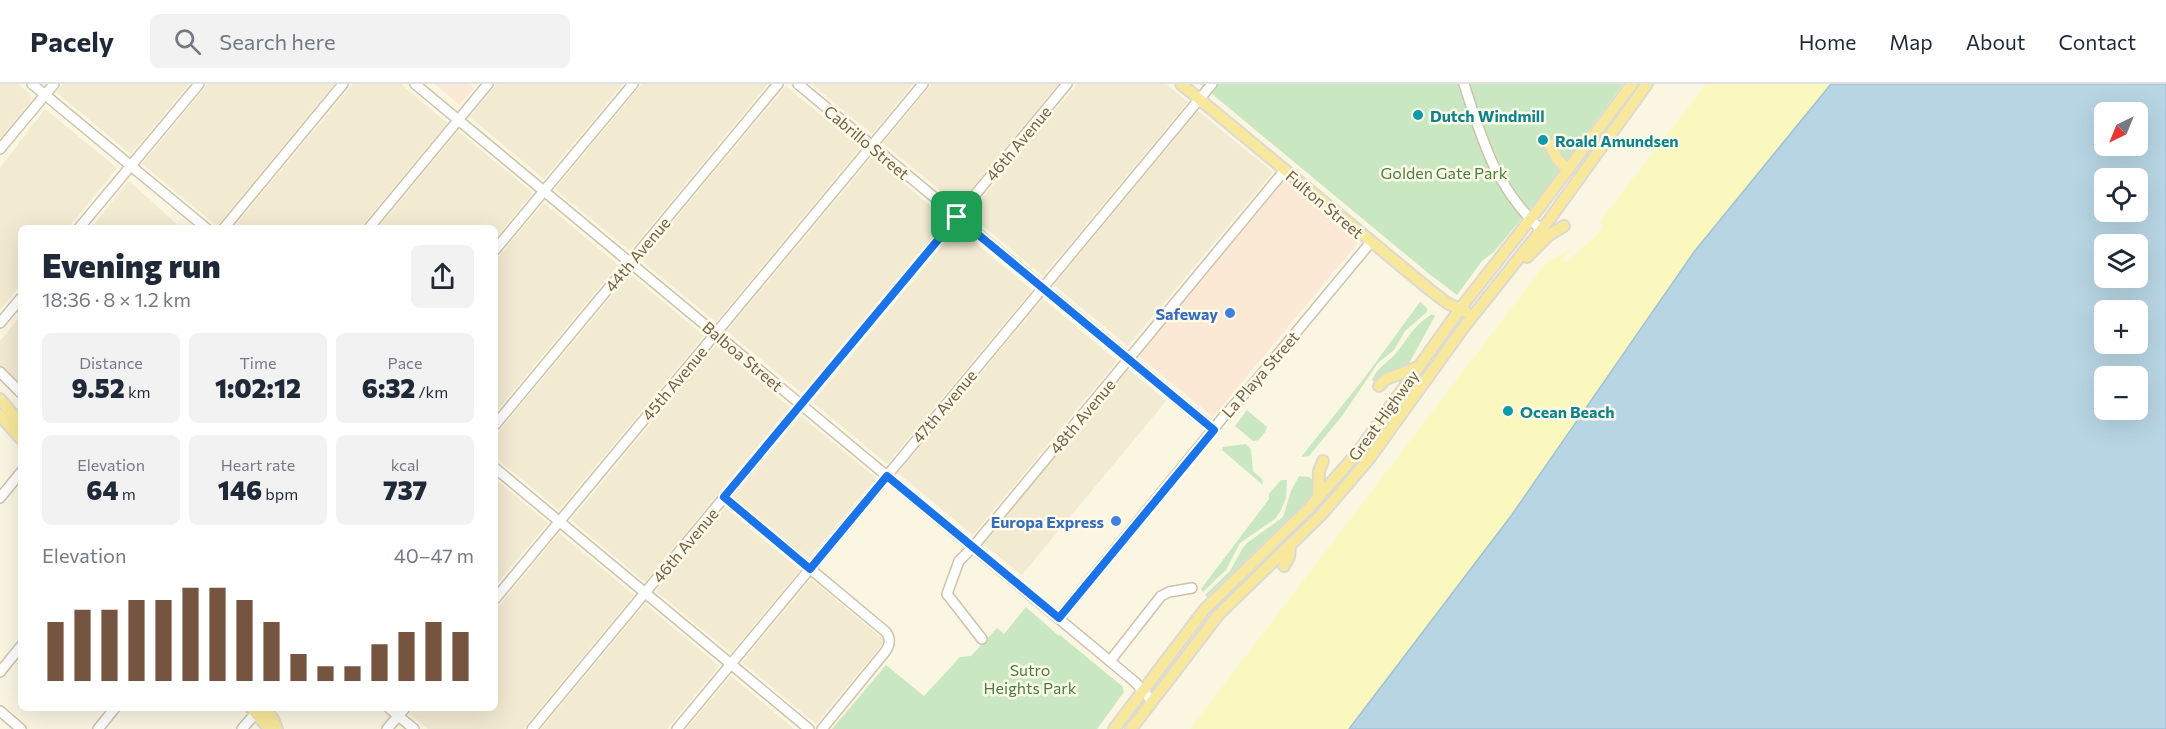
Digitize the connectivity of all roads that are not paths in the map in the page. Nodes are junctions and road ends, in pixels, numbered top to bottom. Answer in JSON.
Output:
{"nodes":[{"id":1,"x":32,"y":84,"type":"edge"},
{"id":2,"x":54,"y":84,"type":"edge"},
{"id":3,"x":198,"y":84,"type":"edge"},
{"id":4,"x":343,"y":84,"type":"edge"},
{"id":5,"x":415,"y":84,"type":"edge"},
{"id":6,"x":488,"y":84,"type":"edge"},
{"id":7,"x":633,"y":84,"type":"edge"},
{"id":8,"x":778,"y":84,"type":"edge"},
{"id":9,"x":798,"y":84,"type":"edge"},
{"id":10,"x":923,"y":84,"type":"edge"},
{"id":11,"x":1067,"y":84,"type":"edge"},
{"id":12,"x":1181,"y":84,"type":"edge"},
{"id":13,"x":1212,"y":84,"type":"edge"},
{"id":14,"x":1464,"y":84,"type":"edge"},
{"id":15,"x":1632,"y":84,"type":"edge"},
{"id":16,"x":1647,"y":84,"type":"edge"},
{"id":17,"x":45,"y":94,"type":"junction"},
{"id":18,"x":1200,"y":99,"type":"junction"},
{"id":19,"x":458,"y":120,"type":"junction"},
{"id":20,"x":1549,"y":144,"type":"dead end"},
{"id":21,"x":872,"y":145,"type":"junction"},
{"id":22,"x":0,"y":148,"type":"edge"},
{"id":23,"x":1592,"y":162,"type":"junction"},
{"id":24,"x":131,"y":166,"type":"junction"},
{"id":25,"x":1285,"y":170,"type":"junction"},
{"id":26,"x":1568,"y":170,"type":"junction"},
{"id":27,"x":544,"y":191,"type":"junction"},
{"id":28,"x":957,"y":217,"type":"junction"},
{"id":29,"x":1530,"y":220,"type":"junction"},
{"id":30,"x":82,"y":225,"type":"edge"},
{"id":31,"x":202,"y":225,"type":"edge"},
{"id":32,"x":226,"y":225,"type":"edge"},
{"id":33,"x":371,"y":225,"type":"edge"},
{"id":34,"x":1564,"y":226,"type":"dead end"},
{"id":35,"x":1541,"y":230,"type":"junction"},
{"id":36,"x":1371,"y":242,"type":"junction"},
{"id":37,"x":498,"y":246,"type":"edge"},
{"id":38,"x":630,"y":262,"type":"junction"},
{"id":39,"x":1506,"y":275,"type":"junction"},
{"id":40,"x":1043,"y":288,"type":"junction"},
{"id":41,"x":18,"y":302,"type":"edge"},
{"id":42,"x":1460,"y":309,"type":"junction"},
{"id":43,"x":1474,"y":316,"type":"junction"},
{"id":44,"x":0,"y":323,"type":"edge"},
{"id":45,"x":716,"y":334,"type":"junction"},
{"id":46,"x":1129,"y":359,"type":"junction"},
{"id":47,"x":1418,"y":366,"type":"junction"},
{"id":48,"x":0,"y":372,"type":"edge"},
{"id":49,"x":1379,"y":386,"type":"dead end"},
{"id":50,"x":18,"y":390,"type":"edge"},
{"id":51,"x":0,"y":399,"type":"edge"},
{"id":52,"x":801,"y":405,"type":"junction"},
{"id":53,"x":0,"y":415,"type":"edge"},
{"id":54,"x":18,"y":420,"type":"edge"},
{"id":55,"x":498,"y":421,"type":"edge"},
{"id":56,"x":1214,"y":430,"type":"junction"},
{"id":57,"x":18,"y":436,"type":"edge"},
{"id":58,"x":1323,"y":461,"type":"dead end"},
{"id":59,"x":498,"y":471,"type":"edge"},
{"id":60,"x":18,"y":476,"type":"edge"},
{"id":61,"x":887,"y":476,"type":"junction"},
{"id":62,"x":724,"y":497,"type":"junction"},
{"id":63,"x":0,"y":498,"type":"edge"},
{"id":64,"x":1318,"y":498,"type":"junction"},
{"id":65,"x":559,"y":522,"type":"junction"},
{"id":66,"x":1290,"y":545,"type":"junction"},
{"id":67,"x":973,"y":547,"type":"junction"},
{"id":68,"x":1284,"y":566,"type":"dead end"},
{"id":69,"x":810,"y":569,"type":"junction"},
{"id":70,"x":1192,"y":588,"type":"dead end"},
{"id":71,"x":645,"y":593,"type":"junction"},
{"id":72,"x":498,"y":595,"type":"edge"},
{"id":73,"x":1059,"y":618,"type":"junction"},
{"id":74,"x":982,"y":639,"type":"dead end"},
{"id":75,"x":18,"y":650,"type":"edge"},
{"id":76,"x":1110,"y":661,"type":"junction"},
{"id":77,"x":731,"y":664,"type":"junction"},
{"id":78,"x":0,"y":672,"type":"edge"},
{"id":79,"x":1143,"y":691,"type":"junction"},
{"id":80,"x":1152,"y":700,"type":"junction"},
{"id":81,"x":0,"y":711,"type":"edge"},
{"id":82,"x":113,"y":711,"type":"edge"},
{"id":83,"x":256,"y":711,"type":"edge"},
{"id":84,"x":260,"y":711,"type":"edge"},
{"id":85,"x":401,"y":712,"type":"edge"},
{"id":86,"x":21,"y":729,"type":"edge"},
{"id":87,"x":98,"y":729,"type":"edge"},
{"id":88,"x":242,"y":729,"type":"edge"},
{"id":89,"x":275,"y":729,"type":"edge"},
{"id":90,"x":387,"y":729,"type":"edge"},
{"id":91,"x":414,"y":729,"type":"edge"},
{"id":92,"x":532,"y":729,"type":"edge"},
{"id":93,"x":677,"y":729,"type":"edge"},
{"id":94,"x":809,"y":729,"type":"edge"},
{"id":95,"x":822,"y":729,"type":"edge"},
{"id":96,"x":1114,"y":729,"type":"edge"},
{"id":97,"x":1131,"y":729,"type":"edge"}],
"edges":[{"from":1,"to":17,"type":"street"},
{"from":2,"to":17,"type":"street"},
{"from":3,"to":24,"type":"street"},
{"from":4,"to":32,"type":"street"},
{"from":5,"to":19,"type":"street","name":"Balboa Street"},
{"from":6,"to":19,"type":"street"},
{"from":7,"to":27,"type":"street"},
{"from":8,"to":38,"type":"street","name":"44th Avenue"},
{"from":9,"to":21,"type":"street","name":"Cabrillo Street"},
{"from":10,"to":21,"type":"street","name":"45th Avenue"},
{"from":11,"to":28,"type":"street","name":"46th Avenue"},
{"from":12,"to":18,"type":"main road","name":"Fulton Street"},
{"from":13,"to":18,"type":"street","name":"47th Avenue"},
{"from":14,"to":29,"type":"street"},
{"from":15,"to":26,"type":"main road","name":"Great Highway"},
{"from":16,"to":23,"type":"main road","name":"Great Highway"},
{"from":17,"to":22,"type":"street"},
{"from":17,"to":24,"type":"street"},
{"from":18,"to":25,"type":"main road","name":"Fulton Street"},
{"from":18,"to":40,"type":"street","name":"47th Avenue"},
{"from":19,"to":27,"type":"street","name":"Balboa Street"},
{"from":19,"to":33,"type":"street"},
{"from":20,"to":26,"type":"main road"},
{"from":21,"to":28,"type":"street","name":"Cabrillo Street"},
{"from":21,"to":45,"type":"street","name":"45th Avenue"},
{"from":23,"to":26,"type":"main road"},
{"from":23,"to":35,"type":"main road","name":"Great Highway"},
{"from":24,"to":30,"type":"street"},
{"from":24,"to":31,"type":"street"},
{"from":25,"to":36,"type":"main road","name":"Fulton Street"},
{"from":25,"to":46,"type":"street","name":"48th Avenue"},
{"from":26,"to":29,"type":"main road","name":"Great Highway"},
{"from":27,"to":37,"type":"street"},
{"from":27,"to":38,"type":"street","name":"Balboa Street"},
{"from":28,"to":40,"type":"street","name":"Cabrillo Street"},
{"from":28,"to":52,"type":"street","name":"46th Avenue"},
{"from":29,"to":35,"type":"street"},
{"from":29,"to":42,"type":"main road","name":"Great Highway"},
{"from":34,"to":39,"type":"main road"},
{"from":35,"to":39,"type":"main road","name":"Great Highway"},
{"from":36,"to":42,"type":"main road","name":"Fulton Street"},
{"from":36,"to":56,"type":"street","name":"La Playa Street"},
{"from":38,"to":45,"type":"street","name":"Balboa Street"},
{"from":38,"to":55,"type":"street","name":"44th Avenue"},
{"from":39,"to":43,"type":"main road","name":"Great Highway"},
{"from":40,"to":46,"type":"street","name":"Cabrillo Street"},
{"from":40,"to":61,"type":"street","name":"47th Avenue"},
{"from":41,"to":44,"type":"street"},
{"from":42,"to":43,"type":"main road","name":"Fulton Street"},
{"from":42,"to":47,"type":"main road","name":"Great Highway"},
{"from":43,"to":66,"type":"main road","name":"Great Highway"},
{"from":45,"to":52,"type":"street","name":"Balboa Street"},
{"from":45,"to":65,"type":"street","name":"45th Avenue"},
{"from":46,"to":56,"type":"street","name":"Cabrillo Street"},
{"from":46,"to":67,"type":"street","name":"48th Avenue"},
{"from":47,"to":49,"type":"main road"},
{"from":47,"to":64,"type":"main road","name":"Great Highway"},
{"from":48,"to":50,"type":"street"},
{"from":51,"to":54,"type":"main road"},
{"from":52,"to":61,"type":"street","name":"Balboa Street"},
{"from":52,"to":62,"type":"street","name":"46th Avenue"},
{"from":53,"to":57,"type":"main road"},
{"from":56,"to":73,"type":"street","name":"La Playa Street"},
{"from":58,"to":64,"type":"main road"},
{"from":59,"to":65,"type":"street"},
{"from":60,"to":63,"type":"street"},
{"from":61,"to":67,"type":"street","name":"Balboa Street"},
{"from":61,"to":69,"type":"street","name":"47th Avenue"},
{"from":62,"to":69,"type":"street"},
{"from":62,"to":71,"type":"street","name":"46th Avenue"},
{"from":64,"to":79,"type":"main road","name":"Great Highway"},
{"from":65,"to":71,"type":"street"},
{"from":65,"to":72,"type":"street","name":"45th Avenue"},
{"from":66,"to":68,"type":"main road"},
{"from":66,"to":80,"type":"main road","name":"Great Highway"},
{"from":67,"to":73,"type":"street","name":"Balboa Street"},
{"from":67,"to":74,"type":"street","name":"48th Avenue"},
{"from":69,"to":77,"type":"street","name":"47th Avenue"},
{"from":69,"to":95,"type":"street"},
{"from":70,"to":76,"type":"street"},
{"from":71,"to":77,"type":"street"},
{"from":71,"to":92,"type":"street","name":"46th Avenue"},
{"from":73,"to":76,"type":"street","name":"Balboa Street"},
{"from":75,"to":78,"type":"street"},
{"from":76,"to":79,"type":"street","name":"Balboa Street"},
{"from":77,"to":93,"type":"street","name":"47th Avenue"},
{"from":77,"to":94,"type":"street"},
{"from":79,"to":80,"type":"street","name":"Balboa Street"},
{"from":79,"to":96,"type":"main road","name":"Great Highway"},
{"from":80,"to":97,"type":"main road","name":"Great Highway"},
{"from":81,"to":86,"type":"street"},
{"from":82,"to":87,"type":"street"},
{"from":83,"to":88,"type":"street"},
{"from":84,"to":89,"type":"main road"},
{"from":85,"to":90,"type":"street"},
{"from":85,"to":91,"type":"street"}]}
